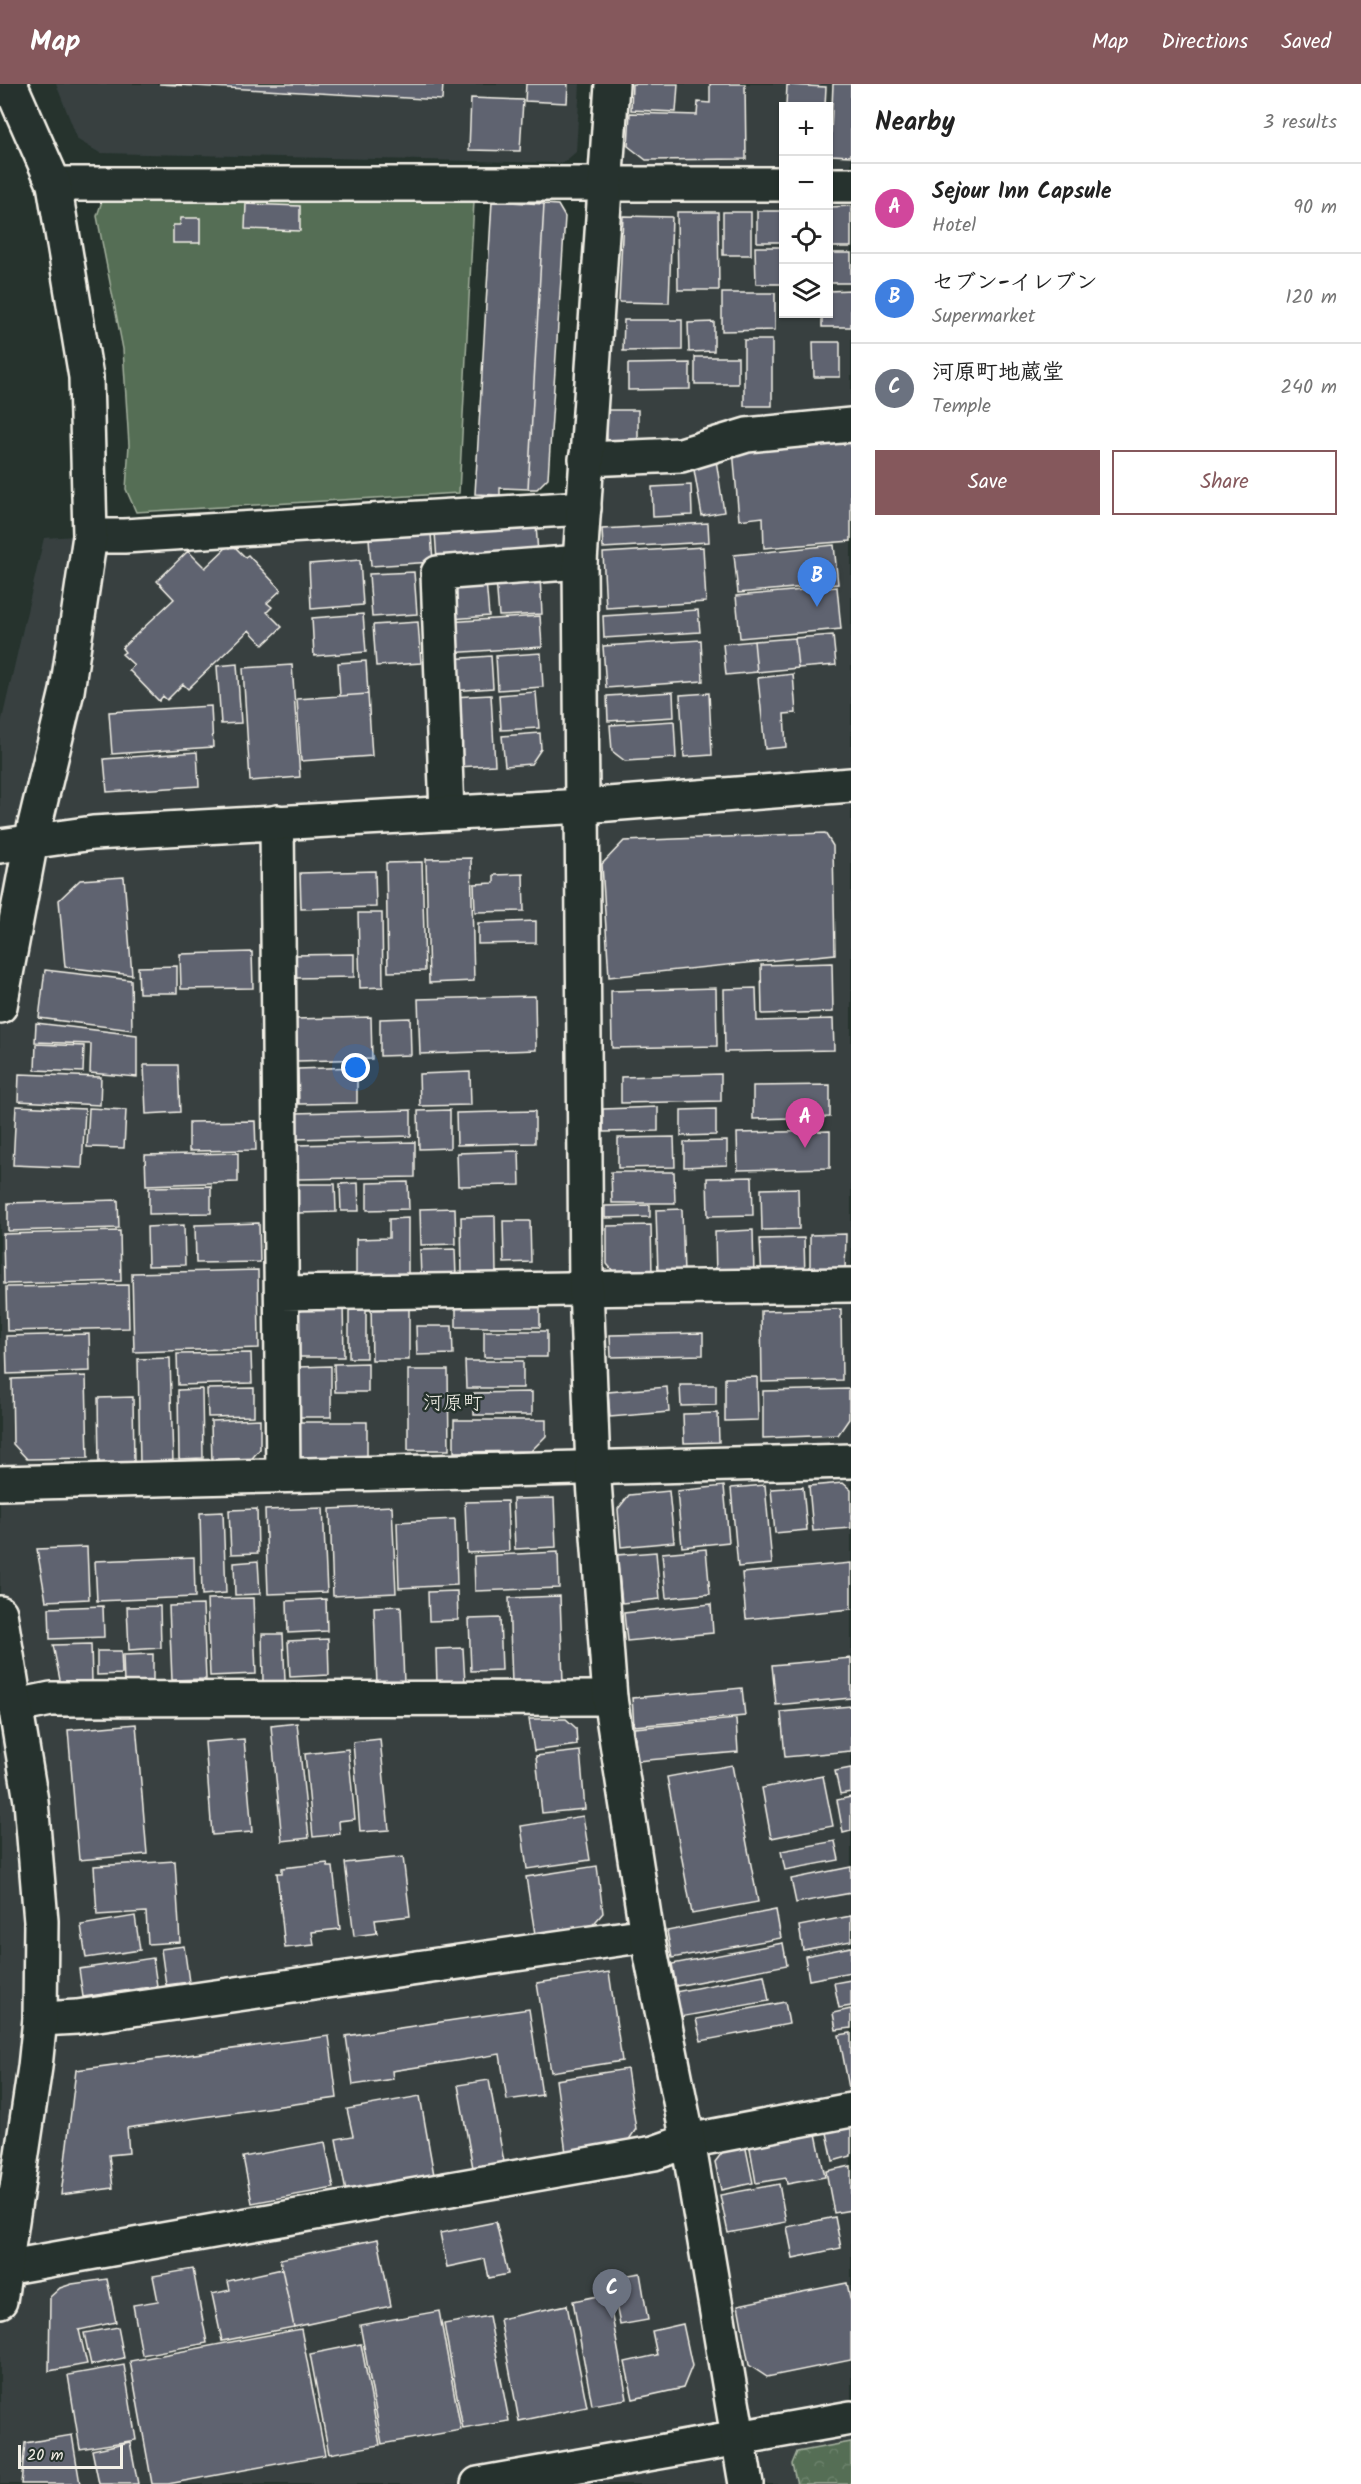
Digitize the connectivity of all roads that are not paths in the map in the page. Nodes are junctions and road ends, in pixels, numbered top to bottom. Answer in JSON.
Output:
{"nodes":[{"id":1,"x":10,"y":84,"type":"edge"},
{"id":2,"x":612,"y":84,"type":"edge"},
{"id":3,"x":605,"y":183,"type":"junction"},
{"id":4,"x":54,"y":184,"type":"junction"},
{"id":5,"x":779,"y":184,"type":"edge"},
{"id":6,"x":833,"y":185,"type":"edge"},
{"id":7,"x":851,"y":185,"type":"edge"},
{"id":8,"x":851,"y":425,"type":"edge"},
{"id":9,"x":586,"y":459,"type":"junction"},
{"id":10,"x":584,"y":508,"type":"junction"},
{"id":11,"x":90,"y":536,"type":"junction"},
{"id":12,"x":580,"y":562,"type":"junction"},
{"id":13,"x":851,"y":785,"type":"edge"},
{"id":14,"x":583,"y":806,"type":"junction"},
{"id":15,"x":447,"y":813,"type":"junction"},
{"id":16,"x":277,"y":822,"type":"junction"},
{"id":17,"x":16,"y":843,"type":"edge"},
{"id":18,"x":0,"y":1006,"type":"edge"},
{"id":19,"x":851,"y":1285,"type":"edge"},
{"id":20,"x":586,"y":1287,"type":"junction"},
{"id":21,"x":282,"y":1293,"type":"junction"},
{"id":22,"x":851,"y":1461,"type":"edge"},
{"id":23,"x":593,"y":1468,"type":"junction"},
{"id":24,"x":283,"y":1475,"type":"junction"},
{"id":25,"x":0,"y":1484,"type":"edge"},
{"id":26,"x":0,"y":1613,"type":"edge"},
{"id":27,"x":610,"y":1698,"type":"junction"},
{"id":28,"x":17,"y":1706,"type":"junction"},
{"id":29,"x":647,"y":1935,"type":"junction"},
{"id":30,"x":40,"y":2019,"type":"junction"},
{"id":31,"x":851,"y":2110,"type":"edge"},
{"id":32,"x":688,"y":2141,"type":"junction"},
{"id":33,"x":4,"y":2268,"type":"junction"},
{"id":34,"x":0,"y":2301,"type":"edge"},
{"id":35,"x":851,"y":2418,"type":"edge"},
{"id":36,"x":738,"y":2439,"type":"junction"},
{"id":37,"x":478,"y":2484,"type":"edge"},
{"id":38,"x":746,"y":2484,"type":"edge"}],
"edges":[{"from":1,"to":4,"type":"street"},
{"from":2,"to":3,"type":"street"},
{"from":3,"to":4,"type":"street"},
{"from":3,"to":5,"type":"street"},
{"from":3,"to":9,"type":"street"},
{"from":4,"to":11,"type":"street"},
{"from":6,"to":7,"type":"street"},
{"from":8,"to":9,"type":"street"},
{"from":9,"to":10,"type":"street"},
{"from":10,"to":11,"type":"street"},
{"from":10,"to":12,"type":"street"},
{"from":11,"to":17,"type":"street"},
{"from":12,"to":14,"type":"street"},
{"from":12,"to":15,"type":"street"},
{"from":13,"to":14,"type":"street"},
{"from":14,"to":15,"type":"street"},
{"from":14,"to":20,"type":"street"},
{"from":15,"to":16,"type":"street"},
{"from":16,"to":17,"type":"street"},
{"from":16,"to":21,"type":"street"},
{"from":17,"to":18,"type":"street"},
{"from":19,"to":20,"type":"street"},
{"from":20,"to":21,"type":"street"},
{"from":20,"to":23,"type":"street"},
{"from":21,"to":24,"type":"street"},
{"from":22,"to":23,"type":"street"},
{"from":23,"to":24,"type":"street"},
{"from":23,"to":27,"type":"street"},
{"from":24,"to":25,"type":"street"},
{"from":26,"to":28,"type":"street"},
{"from":27,"to":28,"type":"street"},
{"from":27,"to":29,"type":"street"},
{"from":28,"to":30,"type":"street"},
{"from":29,"to":30,"type":"street"},
{"from":29,"to":32,"type":"street"},
{"from":30,"to":33,"type":"street"},
{"from":31,"to":32,"type":"street"},
{"from":32,"to":33,"type":"street"},
{"from":32,"to":36,"type":"street"},
{"from":33,"to":34,"type":"street"},
{"from":35,"to":36,"type":"street"},
{"from":36,"to":37,"type":"street"},
{"from":36,"to":38,"type":"street"}]}
